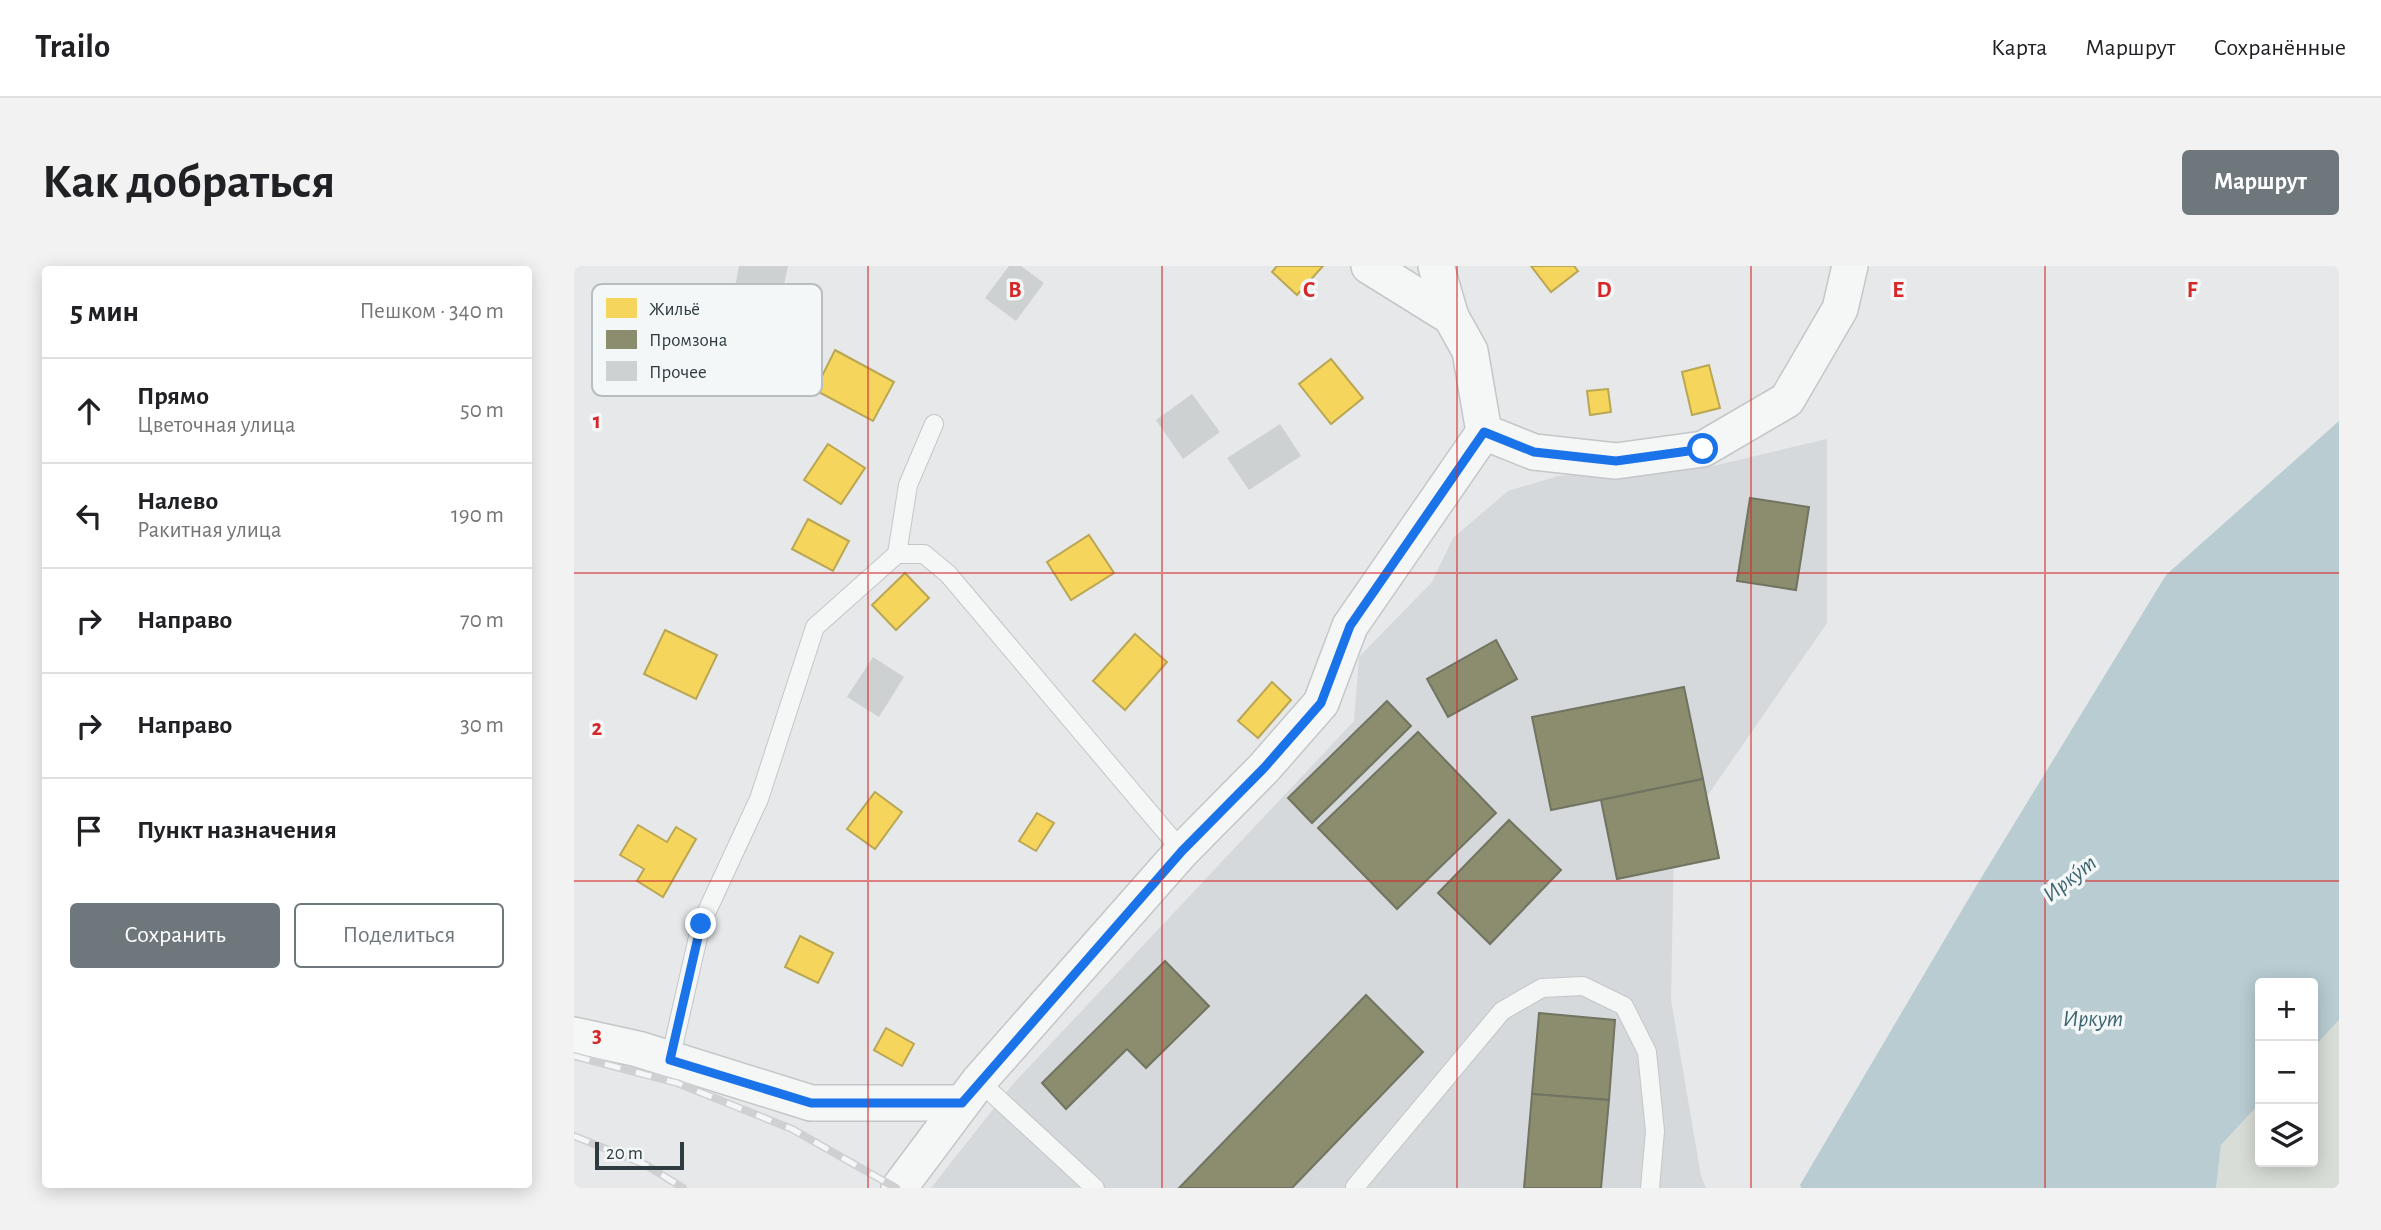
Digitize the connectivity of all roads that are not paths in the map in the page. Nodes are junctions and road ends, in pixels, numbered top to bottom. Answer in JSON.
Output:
{"nodes":[{"id":1,"x":1369,"y":266,"type":"edge"},
{"id":2,"x":1436,"y":266,"type":"edge"},
{"id":3,"x":1850,"y":266,"type":"edge"},
{"id":4,"x":1451,"y":317,"type":"junction"},
{"id":5,"x":934,"y":424,"type":"dead end"},
{"id":6,"x":1484,"y":432,"type":"junction"},
{"id":7,"x":897,"y":554,"type":"junction"},
{"id":8,"x":1182,"y":851,"type":"junction"},
{"id":9,"x":574,"y":1035,"type":"edge"},
{"id":10,"x":670,"y":1060,"type":"junction"},
{"id":11,"x":971,"y":1092,"type":"junction"},
{"id":12,"x":1355,"y":1187,"type":"edge"},
{"id":13,"x":899,"y":1188,"type":"edge"},
{"id":14,"x":1095,"y":1188,"type":"edge"},
{"id":15,"x":1650,"y":1188,"type":"edge"}],
"edges":[{"from":1,"to":4,"type":"street"},
{"from":2,"to":4,"type":"street"},
{"from":3,"to":6,"type":"street"},
{"from":4,"to":6,"type":"street"},
{"from":5,"to":7,"type":"lane"},
{"from":6,"to":8,"type":"street"},
{"from":7,"to":8,"type":"lane"},
{"from":7,"to":10,"type":"lane"},
{"from":8,"to":11,"type":"street"},
{"from":9,"to":10,"type":"street"},
{"from":10,"to":11,"type":"street"},
{"from":11,"to":13,"type":"street"},
{"from":11,"to":14,"type":"lane"},
{"from":12,"to":15,"type":"lane"}]}
